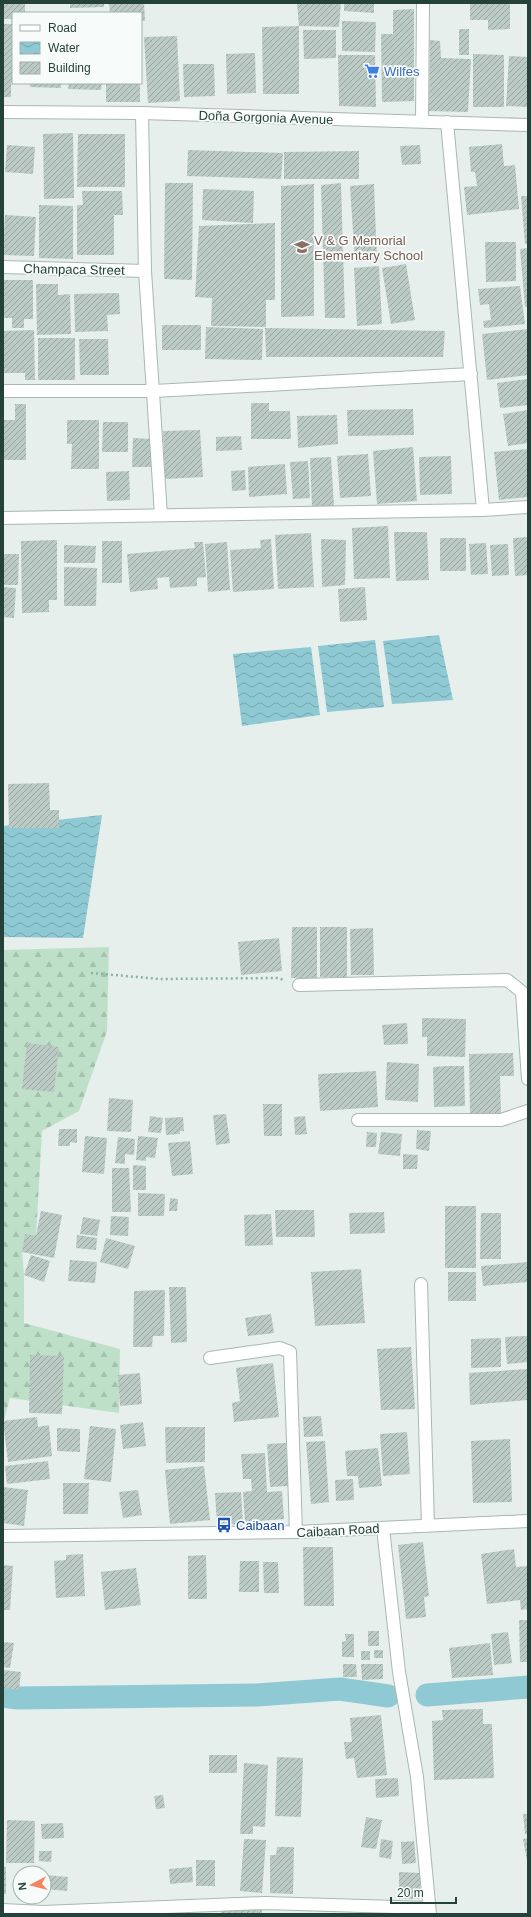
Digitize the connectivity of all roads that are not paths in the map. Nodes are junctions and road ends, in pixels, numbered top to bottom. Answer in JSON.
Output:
{"nodes":[{"id":1,"x":423,"y":3,"type":"edge"},
{"id":2,"x":3,"y":112,"type":"edge"},
{"id":3,"x":142,"y":113,"type":"junction"},
{"id":4,"x":422,"y":121,"type":"junction"},
{"id":5,"x":447,"y":122,"type":"junction"},
{"id":6,"x":528,"y":125,"type":"edge"},
{"id":7,"x":3,"y":267,"type":"edge"},
{"id":8,"x":145,"y":270,"type":"junction"},
{"id":9,"x":471,"y":374,"type":"junction"},
{"id":10,"x":3,"y":391,"type":"edge"},
{"id":11,"x":154,"y":391,"type":"junction"},
{"id":12,"x":528,"y":508,"type":"edge"},
{"id":13,"x":483,"y":510,"type":"junction"},
{"id":14,"x":161,"y":515,"type":"junction"},
{"id":15,"x":3,"y":518,"type":"edge"},
{"id":16,"x":299,"y":985,"type":"road end"},
{"id":17,"x":528,"y":1079,"type":"edge"},
{"id":18,"x":528,"y":1111,"type":"edge"},
{"id":19,"x":358,"y":1120,"type":"dead end"},
{"id":20,"x":421,"y":1284,"type":"dead end"},
{"id":21,"x":210,"y":1358,"type":"dead end"},
{"id":22,"x":528,"y":1521,"type":"edge"},
{"id":23,"x":428,"y":1526,"type":"junction"},
{"id":24,"x":383,"y":1528,"type":"junction"},
{"id":25,"x":296,"y":1532,"type":"junction"},
{"id":26,"x":3,"y":1536,"type":"edge"},
{"id":27,"x":3,"y":1910,"type":"edge"},
{"id":28,"x":429,"y":1911,"type":"edge"}],
"edges":[{"from":1,"to":4,"type":"street"},
{"from":2,"to":3,"type":"street","name":"Doña Gorgonia Avenue"},
{"from":3,"to":4,"type":"street","name":"Doña Gorgonia Avenue"},
{"from":3,"to":8,"type":"street"},
{"from":4,"to":5,"type":"street","name":"Doña Gorgonia Avenue"},
{"from":5,"to":6,"type":"street","name":"Doña Gorgonia Avenue"},
{"from":5,"to":9,"type":"street"},
{"from":7,"to":8,"type":"street","name":"Champaca Street"},
{"from":8,"to":11,"type":"street"},
{"from":9,"to":11,"type":"street"},
{"from":9,"to":13,"type":"street"},
{"from":10,"to":11,"type":"street"},
{"from":11,"to":14,"type":"street"},
{"from":12,"to":13,"type":"street"},
{"from":13,"to":14,"type":"street"},
{"from":14,"to":15,"type":"street"},
{"from":16,"to":17,"type":"street"},
{"from":18,"to":19,"type":"street"},
{"from":20,"to":23,"type":"street"},
{"from":21,"to":25,"type":"street"},
{"from":22,"to":23,"type":"street","name":"Caibaan Road"},
{"from":23,"to":24,"type":"street","name":"Caibaan Road"},
{"from":24,"to":25,"type":"street","name":"Caibaan Road"},
{"from":24,"to":28,"type":"street"},
{"from":25,"to":26,"type":"street","name":"Caibaan Road"},
{"from":27,"to":28,"type":"street"}]}
